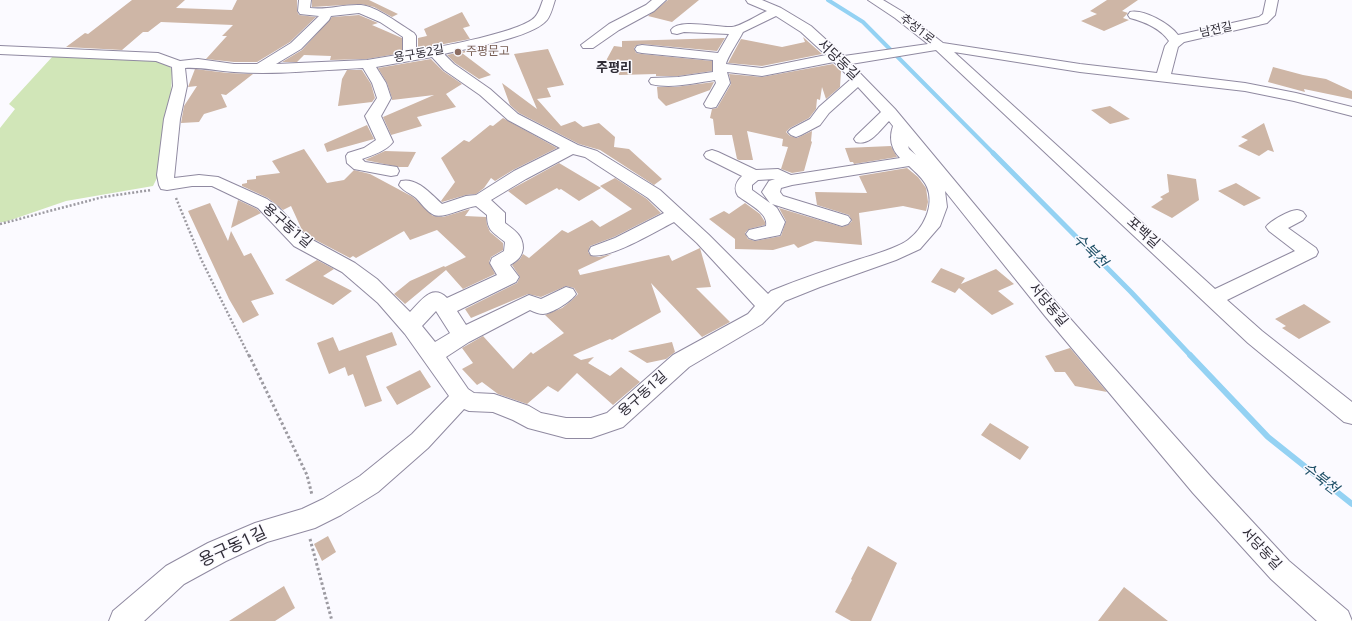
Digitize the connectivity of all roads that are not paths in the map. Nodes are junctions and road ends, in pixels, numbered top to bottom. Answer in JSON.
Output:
{"nodes":[{"id":1,"x":304,"y":0,"type":"edge"},
{"id":2,"x":549,"y":0,"type":"edge"},
{"id":3,"x":660,"y":0,"type":"edge"},
{"id":4,"x":752,"y":0,"type":"edge"},
{"id":5,"x":874,"y":0,"type":"edge"},
{"id":6,"x":1267,"y":3,"type":"edge"},
{"id":7,"x":777,"y":11,"type":"junction"},
{"id":8,"x":324,"y":13,"type":"junction"},
{"id":9,"x":1134,"y":15,"type":"dead end"},
{"id":10,"x":677,"y":30,"type":"dead end"},
{"id":11,"x":737,"y":32,"type":"junction"},
{"id":12,"x":1176,"y":41,"type":"junction"},
{"id":13,"x":588,"y":45,"type":"dead end"},
{"id":14,"x":935,"y":47,"type":"junction"},
{"id":15,"x":642,"y":49,"type":"dead end"},
{"id":16,"x":0,"y":50,"type":"edge"},
{"id":17,"x":435,"y":52,"type":"junction"},
{"id":18,"x":410,"y":56,"type":"junction"},
{"id":19,"x":838,"y":59,"type":"junction"},
{"id":20,"x":367,"y":64,"type":"junction"},
{"id":21,"x":179,"y":65,"type":"junction"},
{"id":22,"x":720,"y":67,"type":"junction"},
{"id":23,"x":258,"y":68,"type":"junction"},
{"id":24,"x":1163,"y":78,"type":"junction"},
{"id":25,"x":859,"y":79,"type":"junction"},
{"id":26,"x":656,"y":81,"type":"dead end"},
{"id":27,"x":711,"y":104,"type":"dead end"},
{"id":28,"x":1352,"y":112,"type":"edge"},
{"id":29,"x":895,"y":120,"type":"junction"},
{"id":30,"x":796,"y":132,"type":"dead end"},
{"id":31,"x":862,"y":138,"type":"dead end"},
{"id":32,"x":572,"y":148,"type":"junction"},
{"id":33,"x":712,"y":155,"type":"dead end"},
{"id":34,"x":913,"y":161,"type":"junction"},
{"id":35,"x":392,"y":171,"type":"dead end"},
{"id":36,"x":753,"y":175,"type":"junction"},
{"id":37,"x":789,"y":180,"type":"junction"},
{"id":38,"x":407,"y":185,"type":"dead end"},
{"id":39,"x":480,"y":200,"type":"junction"},
{"id":40,"x":676,"y":214,"type":"junction"},
{"id":41,"x":1297,"y":216,"type":"dead end"},
{"id":42,"x":842,"y":220,"type":"dead end"},
{"id":43,"x":755,"y":234,"type":"dead end"},
{"id":44,"x":598,"y":251,"type":"dead end"},
{"id":45,"x":566,"y":294,"type":"dead end"},
{"id":46,"x":1214,"y":298,"type":"junction"},
{"id":47,"x":767,"y":306,"type":"junction"},
{"id":48,"x":445,"y":308,"type":"junction"},
{"id":49,"x":409,"y":326,"type":"junction"},
{"id":50,"x":462,"y":336,"type":"junction"},
{"id":51,"x":435,"y":358,"type":"junction"},
{"id":52,"x":460,"y":395,"type":"junction"},
{"id":53,"x":1352,"y":415,"type":"edge"},
{"id":54,"x":123,"y":621,"type":"edge"},
{"id":55,"x":1338,"y":621,"type":"edge"}],
"edges":[{"from":1,"to":8,"type":"street"},
{"from":2,"to":17,"type":"street","name":"용구동2길"},
{"from":3,"to":13,"type":"street"},
{"from":4,"to":7,"type":"street","name":"서당동길"},
{"from":5,"to":14,"type":"street","name":"추성1로"},
{"from":6,"to":12,"type":"street","name":"남전길"},
{"from":7,"to":11,"type":"street"},
{"from":7,"to":19,"type":"street","name":"서당동길"},
{"from":8,"to":18,"type":"street"},
{"from":8,"to":23,"type":"street"},
{"from":9,"to":12,"type":"street"},
{"from":10,"to":11,"type":"street"},
{"from":11,"to":22,"type":"street"},
{"from":12,"to":24,"type":"street"},
{"from":14,"to":19,"type":"street"},
{"from":14,"to":24,"type":"street"},
{"from":14,"to":46,"type":"street","name":"포백길"},
{"from":15,"to":22,"type":"street"},
{"from":16,"to":21,"type":"street"},
{"from":17,"to":18,"type":"street","name":"용구동2길"},
{"from":17,"to":32,"type":"street"},
{"from":18,"to":20,"type":"street","name":"용구동2길"},
{"from":19,"to":22,"type":"street"},
{"from":19,"to":25,"type":"street","name":"서당동길"},
{"from":20,"to":23,"type":"street","name":"용구동2길"},
{"from":20,"to":35,"type":"street"},
{"from":21,"to":23,"type":"street","name":"용구동2길"},
{"from":21,"to":49,"type":"street","name":"용구동1길"},
{"from":22,"to":26,"type":"street"},
{"from":22,"to":27,"type":"street"},
{"from":24,"to":28,"type":"street"},
{"from":25,"to":29,"type":"street","name":"서당동길"},
{"from":25,"to":30,"type":"street"},
{"from":29,"to":31,"type":"street"},
{"from":29,"to":34,"type":"street","name":"용구동1길"},
{"from":29,"to":55,"type":"street","name":"서당동길"},
{"from":32,"to":39,"type":"street"},
{"from":32,"to":40,"type":"street"},
{"from":33,"to":36,"type":"street"},
{"from":34,"to":37,"type":"street"},
{"from":34,"to":47,"type":"street","name":"용구동1길"},
{"from":36,"to":37,"type":"street"},
{"from":36,"to":43,"type":"street"},
{"from":37,"to":42,"type":"street"},
{"from":38,"to":39,"type":"street"},
{"from":39,"to":48,"type":"street"},
{"from":40,"to":44,"type":"street"},
{"from":40,"to":47,"type":"street"},
{"from":41,"to":46,"type":"street"},
{"from":45,"to":50,"type":"street"},
{"from":46,"to":53,"type":"street","name":"포백길"},
{"from":47,"to":52,"type":"street","name":"용구동1길"},
{"from":48,"to":49,"type":"street"},
{"from":48,"to":50,"type":"street"},
{"from":49,"to":51,"type":"street","name":"용구동1길"},
{"from":50,"to":51,"type":"street"},
{"from":51,"to":52,"type":"street","name":"용구동1길"},
{"from":52,"to":54,"type":"street","name":"용구동1길"}]}
